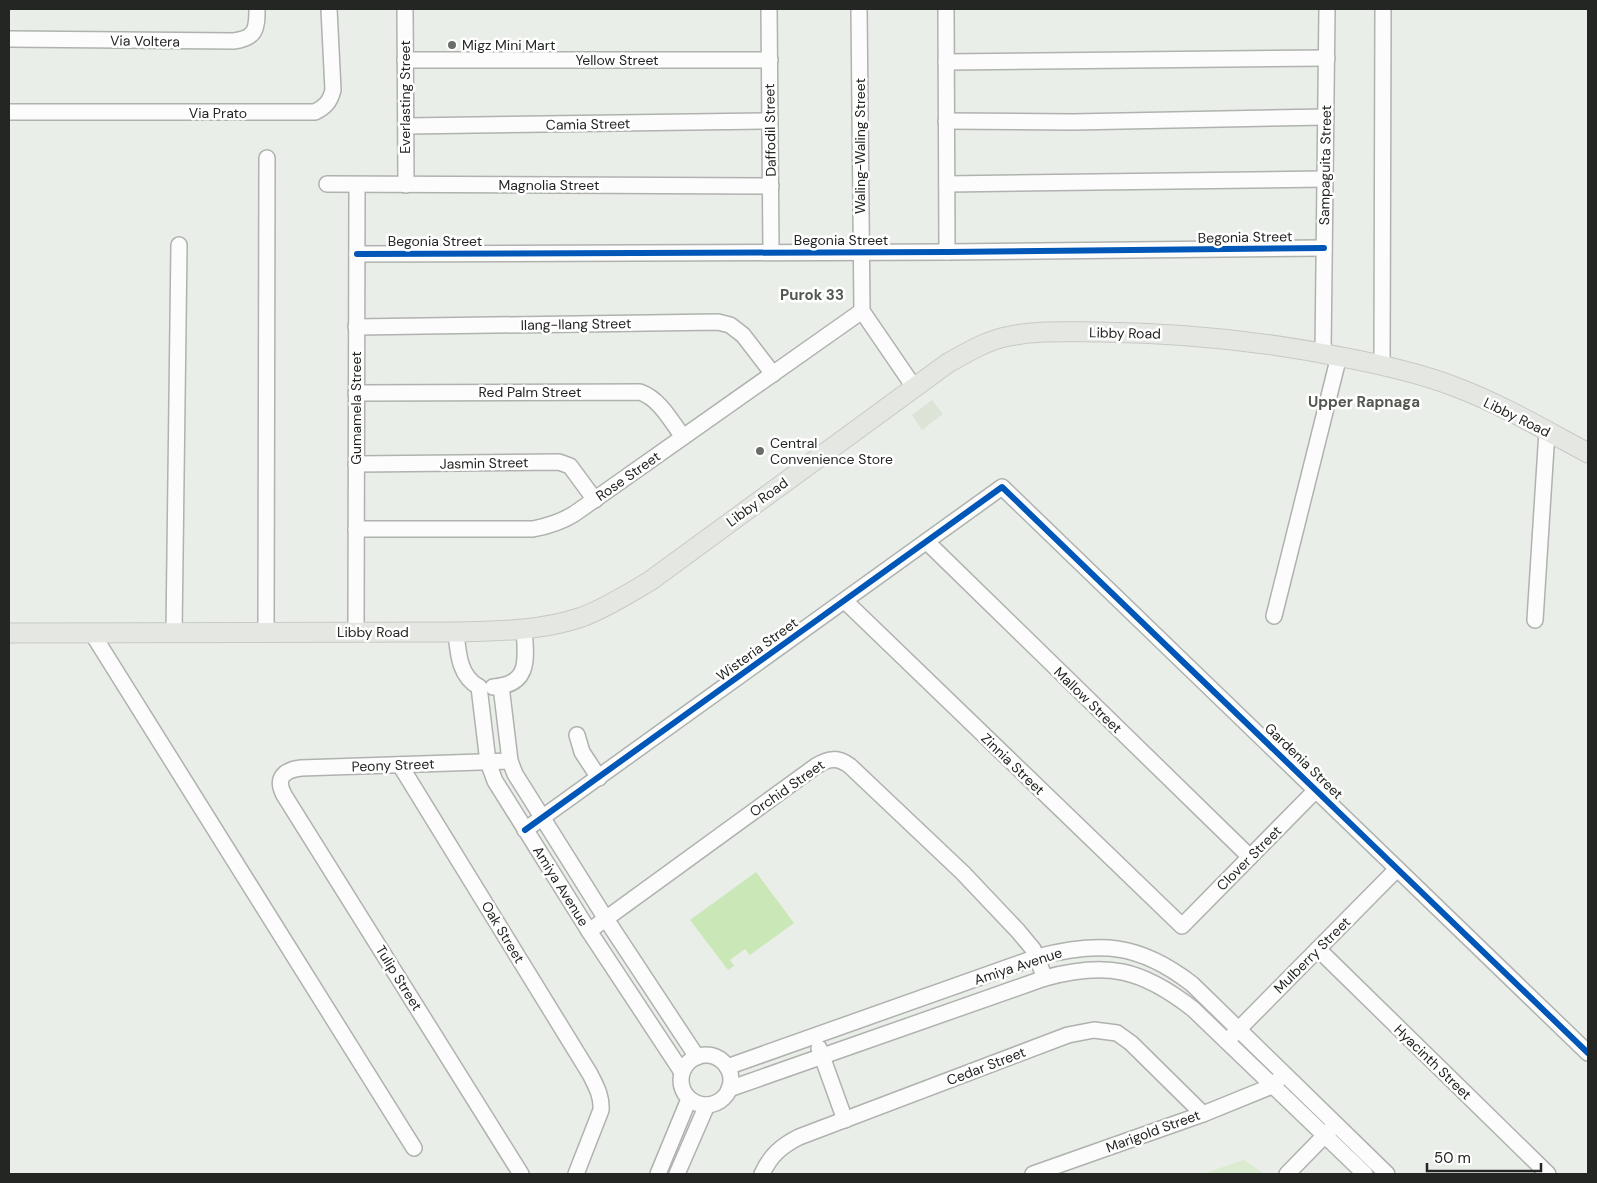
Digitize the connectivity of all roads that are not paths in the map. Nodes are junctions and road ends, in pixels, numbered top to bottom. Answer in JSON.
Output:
{"nodes":[{"id":1,"x":257,"y":9,"type":"edge"},
{"id":2,"x":329,"y":9,"type":"edge"},
{"id":3,"x":405,"y":9,"type":"edge"},
{"id":4,"x":769,"y":9,"type":"edge"},
{"id":5,"x":859,"y":9,"type":"edge"},
{"id":6,"x":946,"y":9,"type":"edge"},
{"id":7,"x":1327,"y":9,"type":"edge"},
{"id":8,"x":1383,"y":9,"type":"edge"},
{"id":9,"x":9,"y":39,"type":"edge"},
{"id":10,"x":1327,"y":58,"type":"junction"},
{"id":11,"x":405,"y":60,"type":"junction"},
{"id":12,"x":770,"y":60,"type":"junction"},
{"id":13,"x":946,"y":62,"type":"junction"},
{"id":14,"x":9,"y":112,"type":"edge"},
{"id":15,"x":1326,"y":117,"type":"junction"},
{"id":16,"x":770,"y":121,"type":"junction"},
{"id":17,"x":946,"y":121,"type":"junction"},
{"id":18,"x":406,"y":126,"type":"junction"},
{"id":19,"x":267,"y":158,"type":"dead end"},
{"id":20,"x":1325,"y":179,"type":"junction"},
{"id":21,"x":327,"y":184,"type":"dead end"},
{"id":22,"x":947,"y":184,"type":"junction"},
{"id":23,"x":357,"y":185,"type":"junction"},
{"id":24,"x":406,"y":185,"type":"junction"},
{"id":25,"x":771,"y":186,"type":"junction"},
{"id":26,"x":179,"y":245,"type":"dead end"},
{"id":27,"x":1324,"y":248,"type":"junction"},
{"id":28,"x":771,"y":252,"type":"junction"},
{"id":29,"x":947,"y":252,"type":"junction"},
{"id":30,"x":861,"y":253,"type":"junction"},
{"id":31,"x":356,"y":254,"type":"junction"},
{"id":32,"x":862,"y":311,"type":"junction"},
{"id":33,"x":356,"y":327,"type":"junction"},
{"id":34,"x":1331,"y":354,"type":"junction"},
{"id":35,"x":1382,"y":365,"type":"junction"},
{"id":36,"x":773,"y":374,"type":"junction"},
{"id":37,"x":914,"y":387,"type":"junction"},
{"id":38,"x":356,"y":392,"type":"junction"},
{"id":39,"x":1547,"y":431,"type":"junction"},
{"id":40,"x":684,"y":437,"type":"junction"},
{"id":41,"x":1588,"y":453,"type":"edge"},
{"id":42,"x":356,"y":464,"type":"junction"},
{"id":43,"x":1002,"y":487,"type":"joint"},
{"id":44,"x":595,"y":500,"type":"junction"},
{"id":45,"x":356,"y":529,"type":"junction"},
{"id":46,"x":927,"y":542,"type":"junction"},
{"id":47,"x":845,"y":601,"type":"junction"},
{"id":48,"x":1274,"y":616,"type":"dead end"},
{"id":49,"x":1535,"y":620,"type":"dead end"},
{"id":50,"x":524,"y":629,"type":"junction"},
{"id":51,"x":266,"y":632,"type":"junction"},
{"id":52,"x":356,"y":632,"type":"junction"},
{"id":53,"x":456,"y":632,"type":"junction"},
{"id":54,"x":9,"y":633,"type":"edge"},
{"id":55,"x":92,"y":633,"type":"junction"},
{"id":56,"x":174,"y":633,"type":"junction"},
{"id":57,"x":501,"y":686,"type":"junction"},
{"id":58,"x":479,"y":687,"type":"junction"},
{"id":59,"x":577,"y":735,"type":"dead end"},
{"id":60,"x":510,"y":761,"type":"junction"},
{"id":61,"x":488,"y":762,"type":"junction"},
{"id":62,"x":400,"y":765,"type":"junction"},
{"id":63,"x":599,"y":778,"type":"junction"},
{"id":64,"x":281,"y":780,"type":"joint"},
{"id":65,"x":1316,"y":790,"type":"junction"},
{"id":66,"x":542,"y":818,"type":"junction"},
{"id":67,"x":525,"y":830,"type":"junction"},
{"id":68,"x":1250,"y":857,"type":"junction"},
{"id":69,"x":1397,"y":868,"type":"junction"},
{"id":70,"x":606,"y":919,"type":"junction"},
{"id":71,"x":1182,"y":926,"type":"joint"},
{"id":72,"x":589,"y":931,"type":"junction"},
{"id":73,"x":1318,"y":949,"type":"junction"},
{"id":74,"x":1037,"y":957,"type":"junction"},
{"id":75,"x":1045,"y":978,"type":"junction"},
{"id":76,"x":1238,"y":1030,"type":"junction"},
{"id":77,"x":814,"y":1036,"type":"junction"},
{"id":78,"x":1227,"y":1041,"type":"junction"},
{"id":79,"x":1588,"y":1054,"type":"edge"},
{"id":80,"x":697,"y":1056,"type":"junction"},
{"id":81,"x":822,"y":1056,"type":"junction"},
{"id":82,"x":727,"y":1067,"type":"junction"},
{"id":83,"x":682,"y":1072,"type":"junction"},
{"id":84,"x":1284,"y":1074,"type":"junction"},
{"id":85,"x":1272,"y":1086,"type":"junction"},
{"id":86,"x":729,"y":1089,"type":"junction"},
{"id":87,"x":689,"y":1099,"type":"junction"},
{"id":88,"x":707,"y":1105,"type":"junction"},
{"id":89,"x":1203,"y":1114,"type":"junction"},
{"id":90,"x":845,"y":1120,"type":"junction"},
{"id":91,"x":1336,"y":1124,"type":"junction"},
{"id":92,"x":1324,"y":1136,"type":"junction"},
{"id":93,"x":414,"y":1148,"type":"dead end"},
{"id":94,"x":521,"y":1174,"type":"edge"},
{"id":95,"x":576,"y":1174,"type":"edge"},
{"id":96,"x":658,"y":1174,"type":"edge"},
{"id":97,"x":677,"y":1174,"type":"edge"},
{"id":98,"x":762,"y":1174,"type":"edge"},
{"id":99,"x":1033,"y":1174,"type":"edge"},
{"id":100,"x":1287,"y":1174,"type":"edge"},
{"id":101,"x":1365,"y":1174,"type":"edge"},
{"id":102,"x":1387,"y":1174,"type":"edge"},
{"id":103,"x":1548,"y":1174,"type":"edge"}],
"edges":[{"from":1,"to":9,"type":"street","name":"Via Voltera"},
{"from":2,"to":14,"type":"street","name":"Via Prato"},
{"from":3,"to":11,"type":"street","name":"Everlasting Street"},
{"from":4,"to":12,"type":"street","name":"Daffodil Street"},
{"from":5,"to":30,"type":"street","name":"Waling-Waling Street"},
{"from":6,"to":13,"type":"street"},
{"from":7,"to":10,"type":"street","name":"Sampaguita Street"},
{"from":8,"to":35,"type":"street"},
{"from":10,"to":13,"type":"street"},
{"from":10,"to":15,"type":"street","name":"Sampaguita Street"},
{"from":11,"to":12,"type":"street","name":"Yellow Street"},
{"from":11,"to":18,"type":"street","name":"Everlasting Street"},
{"from":12,"to":16,"type":"street","name":"Daffodil Street"},
{"from":13,"to":17,"type":"street"},
{"from":15,"to":17,"type":"street"},
{"from":15,"to":20,"type":"street","name":"Sampaguita Street"},
{"from":16,"to":18,"type":"street","name":"Camia Street"},
{"from":16,"to":25,"type":"street","name":"Daffodil Street"},
{"from":17,"to":22,"type":"street"},
{"from":18,"to":24,"type":"street","name":"Everlasting Street"},
{"from":19,"to":51,"type":"street"},
{"from":20,"to":22,"type":"street"},
{"from":20,"to":27,"type":"street","name":"Sampaguita Street"},
{"from":21,"to":23,"type":"street","name":"Magnolia Street"},
{"from":22,"to":29,"type":"street"},
{"from":23,"to":24,"type":"street","name":"Magnolia Street"},
{"from":23,"to":31,"type":"street","name":"Gumamela Street"},
{"from":24,"to":25,"type":"street","name":"Magnolia Street"},
{"from":25,"to":28,"type":"street","name":"Daffodil Street"},
{"from":26,"to":56,"type":"street"},
{"from":27,"to":29,"type":"street","name":"Begonia Street"},
{"from":27,"to":34,"type":"street","name":"Sampaguita Street"},
{"from":28,"to":30,"type":"street","name":"Begonia Street"},
{"from":28,"to":31,"type":"street","name":"Begonia Street"},
{"from":29,"to":30,"type":"street","name":"Begonia Street"},
{"from":30,"to":32,"type":"street","name":"Waling-Waling Street"},
{"from":31,"to":33,"type":"street","name":"Gumamela Street"},
{"from":32,"to":36,"type":"street","name":"Rose Street"},
{"from":32,"to":37,"type":"street"},
{"from":33,"to":36,"type":"street","name":"Ilang-Ilang Street"},
{"from":33,"to":38,"type":"street","name":"Gumamela Street"},
{"from":34,"to":35,"type":"main road","name":"Libby Road"},
{"from":34,"to":37,"type":"main road","name":"Libby Road"},
{"from":34,"to":48,"type":"street","name":"Sampaguita Street"},
{"from":35,"to":39,"type":"main road","name":"Libby Road"},
{"from":36,"to":40,"type":"street","name":"Rose Street"},
{"from":37,"to":50,"type":"main road","name":"Libby Road"},
{"from":38,"to":40,"type":"street","name":"Red Palm Street"},
{"from":38,"to":42,"type":"street","name":"Gumamela Street"},
{"from":39,"to":41,"type":"main road","name":"Libby Road"},
{"from":39,"to":49,"type":"street"},
{"from":40,"to":44,"type":"street","name":"Rose Street"},
{"from":42,"to":44,"type":"street","name":"Jasmin Street"},
{"from":42,"to":45,"type":"street","name":"Gumamela Street"},
{"from":43,"to":46,"type":"street","name":"Wisteria Street"},
{"from":43,"to":65,"type":"street","name":"Gardenia Street"},
{"from":44,"to":45,"type":"street","name":"Rose Street"},
{"from":45,"to":52,"type":"street","name":"Gumamela Street"},
{"from":46,"to":47,"type":"street","name":"Wisteria Street"},
{"from":46,"to":68,"type":"street","name":"Mallow Street"},
{"from":47,"to":63,"type":"street","name":"Wisteria Street"},
{"from":47,"to":71,"type":"street","name":"Zinnia Street"},
{"from":50,"to":53,"type":"main road","name":"Libby Road"},
{"from":50,"to":57,"type":"street"},
{"from":51,"to":52,"type":"main road","name":"Libby Road"},
{"from":51,"to":56,"type":"main road","name":"Libby Road"},
{"from":52,"to":53,"type":"main road","name":"Libby Road"},
{"from":53,"to":58,"type":"street"},
{"from":54,"to":55,"type":"main road","name":"Libby Road"},
{"from":55,"to":56,"type":"main road","name":"Libby Road"},
{"from":55,"to":93,"type":"street"},
{"from":57,"to":58,"type":"street"},
{"from":57,"to":60,"type":"street","name":"Amiya Avenue"},
{"from":58,"to":61,"type":"street","name":"Amiya Avenue"},
{"from":59,"to":63,"type":"street"},
{"from":60,"to":61,"type":"street","name":"Peony Street"},
{"from":60,"to":66,"type":"street","name":"Amiya Avenue"},
{"from":61,"to":62,"type":"street","name":"Peony Street"},
{"from":61,"to":67,"type":"street","name":"Amiya Avenue"},
{"from":62,"to":64,"type":"street","name":"Peony Street"},
{"from":62,"to":95,"type":"street","name":"Oak Street"},
{"from":63,"to":66,"type":"street","name":"Wisteria Street"},
{"from":64,"to":94,"type":"street","name":"Tulip Street"},
{"from":65,"to":68,"type":"street","name":"Clover Street"},
{"from":65,"to":69,"type":"street","name":"Gardenia Street"},
{"from":66,"to":67,"type":"street","name":"Wisteria Street"},
{"from":66,"to":70,"type":"street","name":"Amiya Avenue"},
{"from":67,"to":72,"type":"street","name":"Amiya Avenue"},
{"from":68,"to":71,"type":"street","name":"Clover Street"},
{"from":69,"to":73,"type":"street","name":"Mulberry Street"},
{"from":69,"to":79,"type":"street","name":"Gardenia Street"},
{"from":70,"to":72,"type":"street","name":"Orchid Street"},
{"from":70,"to":74,"type":"street","name":"Orchid Street"},
{"from":70,"to":80,"type":"street","name":"Amiya Avenue"},
{"from":72,"to":83,"type":"street","name":"Amiya Avenue"},
{"from":73,"to":76,"type":"street","name":"Mulberry Street"},
{"from":73,"to":103,"type":"street","name":"Hyacinth Street"},
{"from":74,"to":75,"type":"street","name":"Orchid Street"},
{"from":74,"to":76,"type":"street","name":"Amiya Avenue"},
{"from":74,"to":77,"type":"street","name":"Amiya Avenue"},
{"from":75,"to":78,"type":"street","name":"Amiya Avenue"},
{"from":75,"to":81,"type":"street","name":"Amiya Avenue"},
{"from":76,"to":78,"type":"street","name":"Mulberry Street"},
{"from":76,"to":84,"type":"street","name":"Amiya Avenue"},
{"from":77,"to":81,"type":"street"},
{"from":77,"to":82,"type":"street","name":"Amiya Avenue"},
{"from":78,"to":85,"type":"street","name":"Amiya Avenue"},
{"from":80,"to":82,"type":"street"},
{"from":80,"to":83,"type":"street"},
{"from":81,"to":86,"type":"street","name":"Amiya Avenue"},
{"from":81,"to":90,"type":"street"},
{"from":82,"to":86,"type":"street"},
{"from":83,"to":87,"type":"street"},
{"from":84,"to":85,"type":"street"},
{"from":84,"to":91,"type":"street","name":"Amiya Avenue"},
{"from":85,"to":89,"type":"street","name":"Marigold Street"},
{"from":85,"to":92,"type":"street","name":"Amiya Avenue"},
{"from":86,"to":88,"type":"street"},
{"from":87,"to":88,"type":"street"},
{"from":87,"to":96,"type":"street"},
{"from":88,"to":97,"type":"street"},
{"from":89,"to":90,"type":"street","name":"Cedar Street"},
{"from":89,"to":99,"type":"street","name":"Marigold Street"},
{"from":90,"to":98,"type":"street","name":"Cedar Street"},
{"from":91,"to":92,"type":"street"},
{"from":91,"to":102,"type":"street","name":"Amiya Avenue"},
{"from":92,"to":100,"type":"street"},
{"from":92,"to":101,"type":"street","name":"Amiya Avenue"}]}
